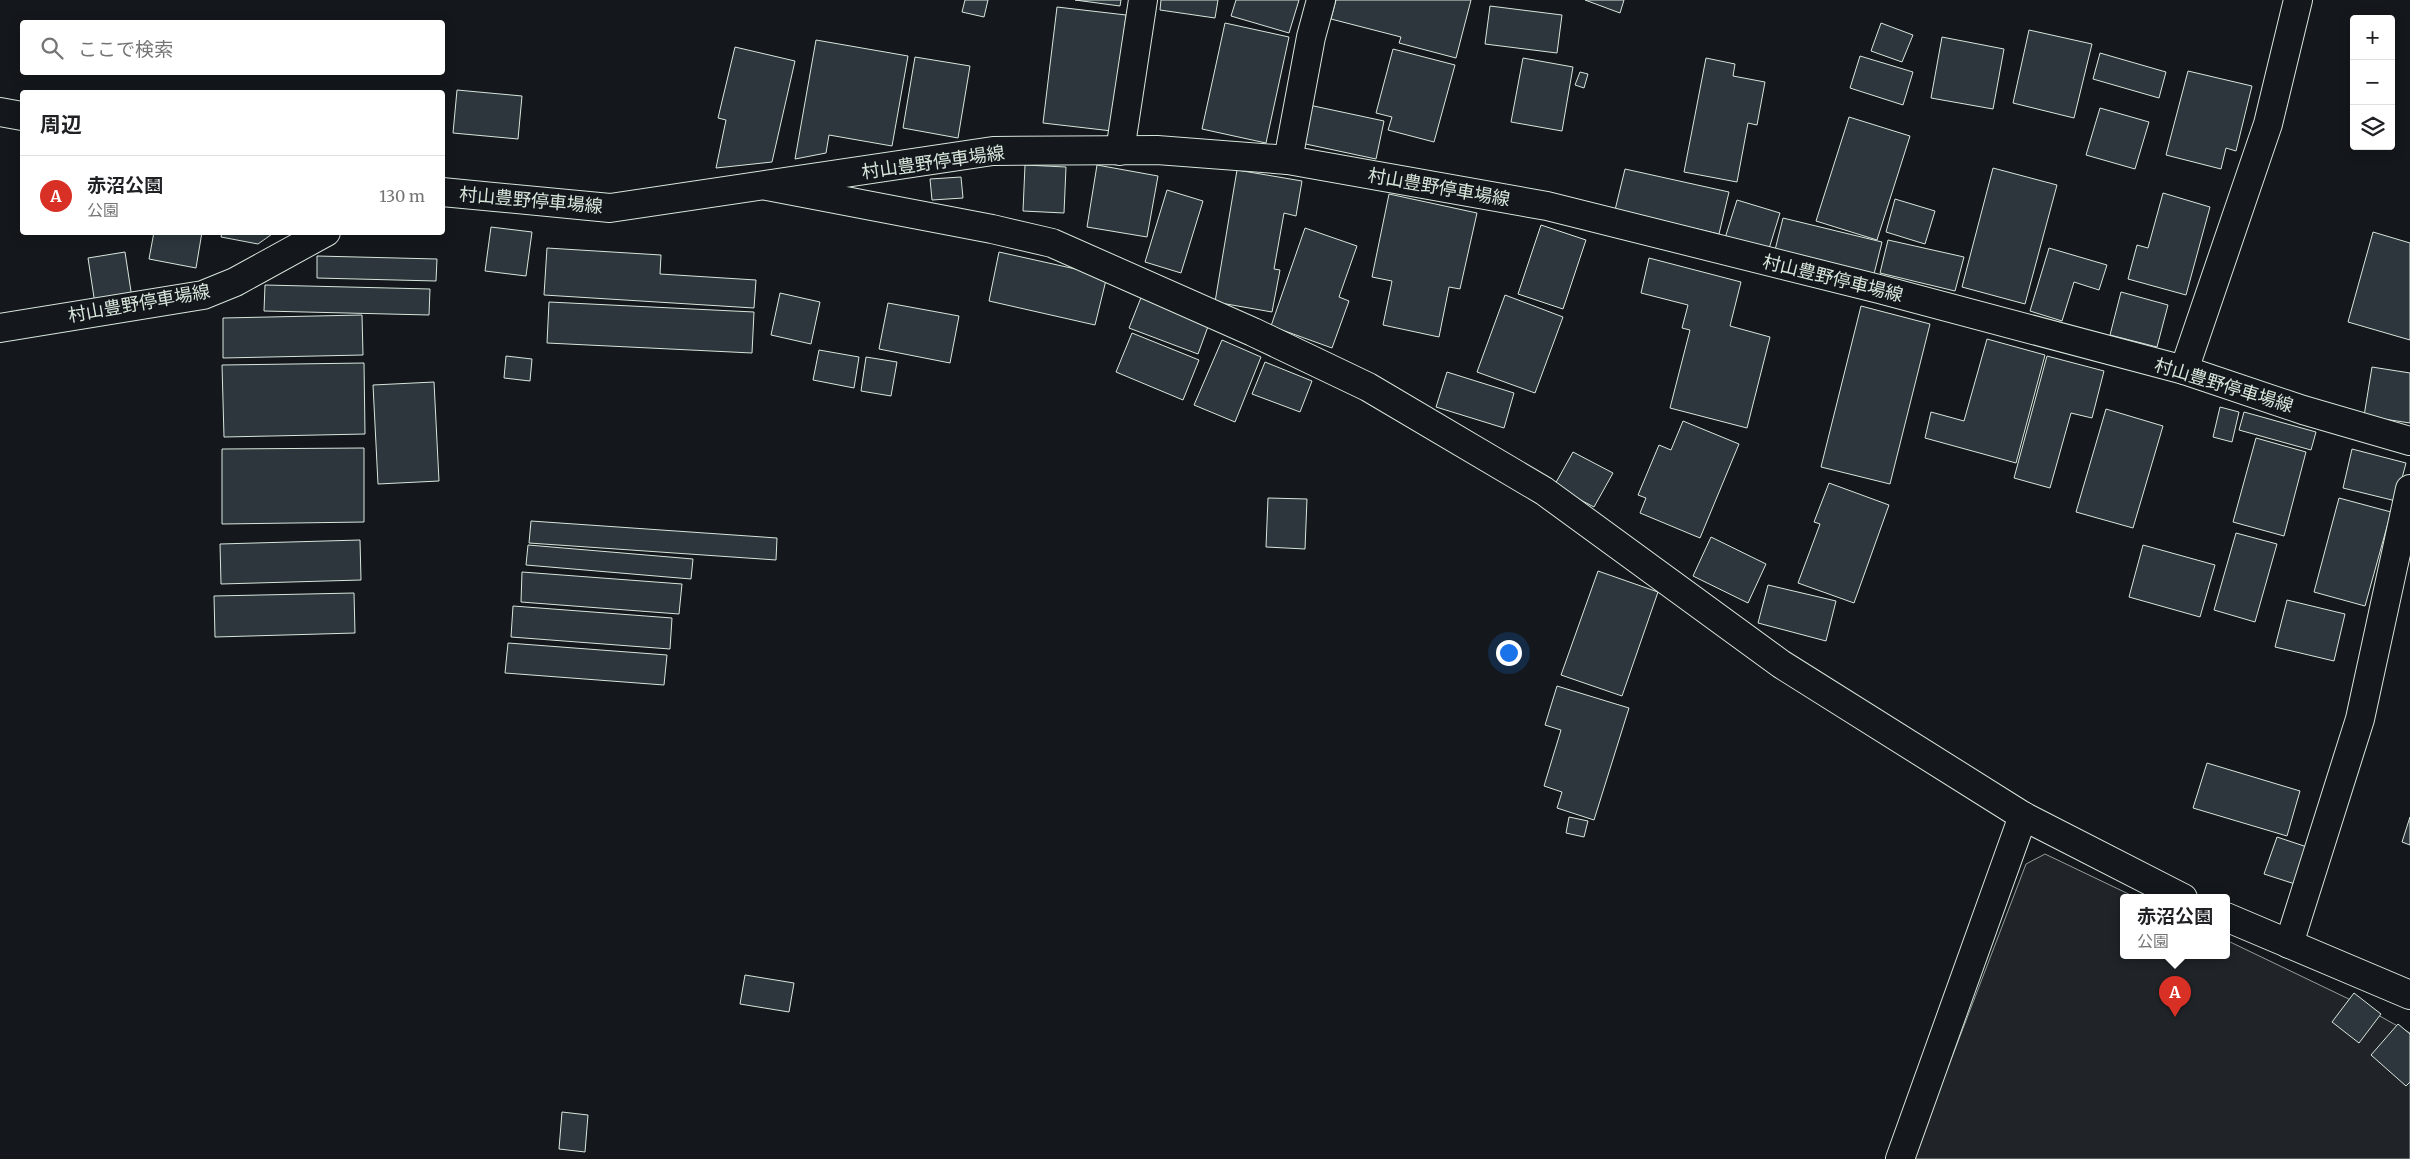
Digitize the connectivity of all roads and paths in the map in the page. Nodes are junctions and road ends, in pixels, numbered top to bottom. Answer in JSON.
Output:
{"nodes":[{"id":1,"x":1144,"y":0,"type":"edge"},
{"id":2,"x":1321,"y":0,"type":"edge"},
{"id":3,"x":2298,"y":0,"type":"edge"},
{"id":4,"x":0,"y":112,"type":"edge"},
{"id":5,"x":20,"y":116,"type":"edge"},
{"id":6,"x":1120,"y":151,"type":"junction"},
{"id":7,"x":1288,"y":160,"type":"junction"},
{"id":8,"x":767,"y":186,"type":"junction"},
{"id":9,"x":445,"y":192,"type":"edge"},
{"id":10,"x":321,"y":235,"type":"edge"},
{"id":11,"x":0,"y":328,"type":"edge"},
{"id":12,"x":2184,"y":370,"type":"junction"},
{"id":13,"x":2410,"y":440,"type":"edge"},
{"id":14,"x":2410,"y":489,"type":"edge"},
{"id":15,"x":2023,"y":816,"type":"junction"},
{"id":16,"x":2174,"y":894,"type":"edge"},
{"id":17,"x":2230,"y":919,"type":"edge"},
{"id":18,"x":2289,"y":944,"type":"junction"},
{"id":19,"x":2410,"y":995,"type":"edge"},
{"id":20,"x":1900,"y":1159,"type":"edge"}],
"edges":[{"from":1,"to":6,"type":"street"},
{"from":2,"to":7,"type":"street"},
{"from":3,"to":12,"type":"street"},
{"from":4,"to":5,"type":"street"},
{"from":6,"to":7,"type":"street","name":"村山豊野停車場線"},
{"from":6,"to":8,"type":"street","name":"村山豊野停車場線"},
{"from":7,"to":12,"type":"street","name":"村山豊野停車場線"},
{"from":8,"to":9,"type":"street","name":"村山豊野停車場線"},
{"from":8,"to":15,"type":"street"},
{"from":10,"to":11,"type":"street","name":"村山豊野停車場線"},
{"from":12,"to":13,"type":"street","name":"村山豊野停車場線"},
{"from":14,"to":18,"type":"street"},
{"from":15,"to":16,"type":"street"},
{"from":15,"to":20,"type":"street"},
{"from":17,"to":18,"type":"street"},
{"from":18,"to":19,"type":"street"}]}
